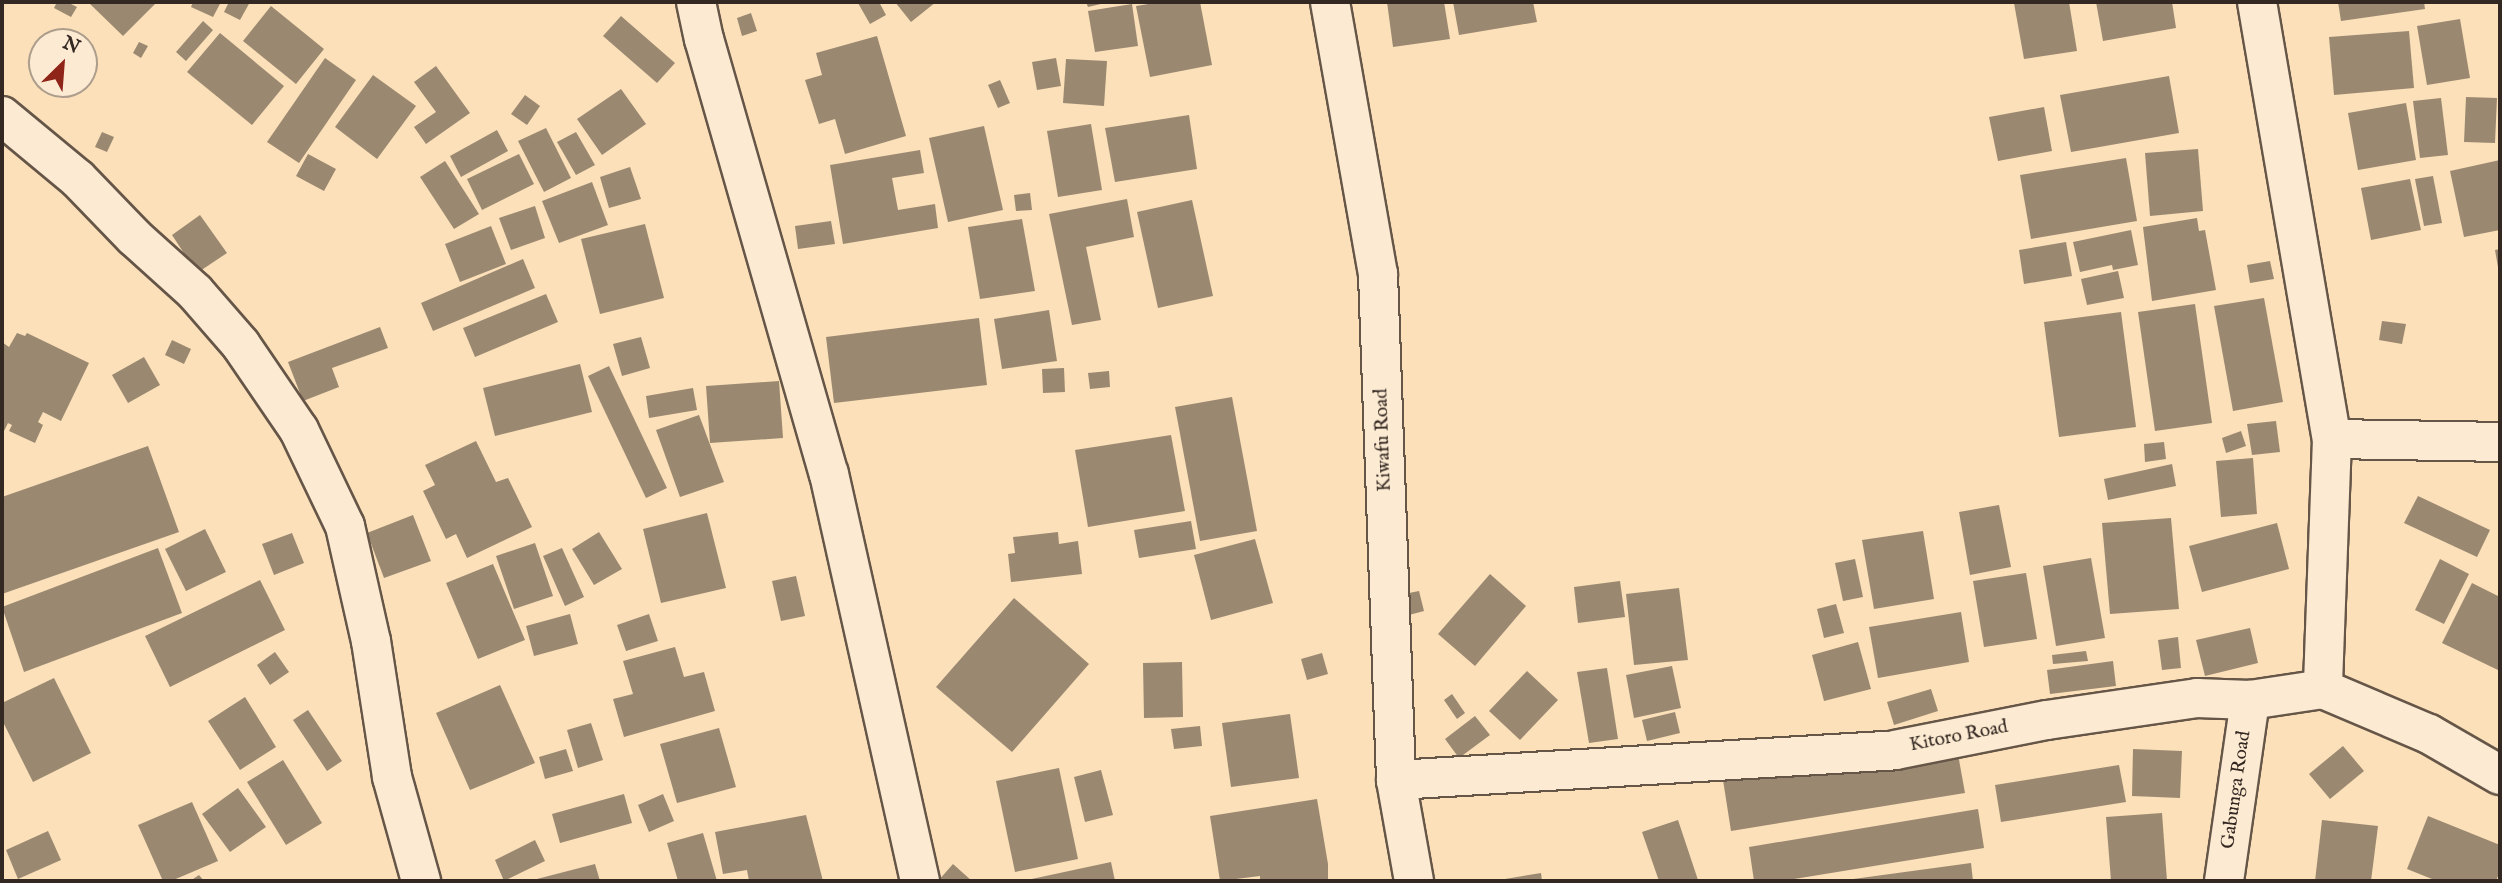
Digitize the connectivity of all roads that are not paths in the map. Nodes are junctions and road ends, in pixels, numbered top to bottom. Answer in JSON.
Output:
{"nodes":[{"id":1,"x":696,"y":2,"type":"edge"},
{"id":2,"x":1330,"y":2,"type":"edge"},
{"id":3,"x":2257,"y":2,"type":"edge"},
{"id":4,"x":2,"y":116,"type":"edge"},
{"id":5,"x":2332,"y":439,"type":"junction"},
{"id":6,"x":2500,"y":442,"type":"edge"},
{"id":7,"x":2323,"y":689,"type":"junction"},
{"id":8,"x":2249,"y":700,"type":"junction"},
{"id":9,"x":2500,"y":775,"type":"edge"},
{"id":10,"x":1396,"y":780,"type":"junction"},
{"id":11,"x":421,"y":881,"type":"edge"},
{"id":12,"x":920,"y":881,"type":"edge"},
{"id":13,"x":1414,"y":881,"type":"edge"},
{"id":14,"x":2224,"y":881,"type":"edge"}],
"edges":[{"from":1,"to":12,"type":"street"},
{"from":2,"to":10,"type":"street","name":"Kiwafu Road"},
{"from":3,"to":5,"type":"street"},
{"from":4,"to":11,"type":"street"},
{"from":5,"to":6,"type":"street"},
{"from":5,"to":7,"type":"street"},
{"from":7,"to":8,"type":"street","name":"Kitoro Road"},
{"from":7,"to":9,"type":"street"},
{"from":8,"to":10,"type":"street","name":"Kitoro Road"},
{"from":8,"to":14,"type":"street","name":"Gabunga Road"},
{"from":10,"to":13,"type":"street","name":"Kiwafu Road"}]}
